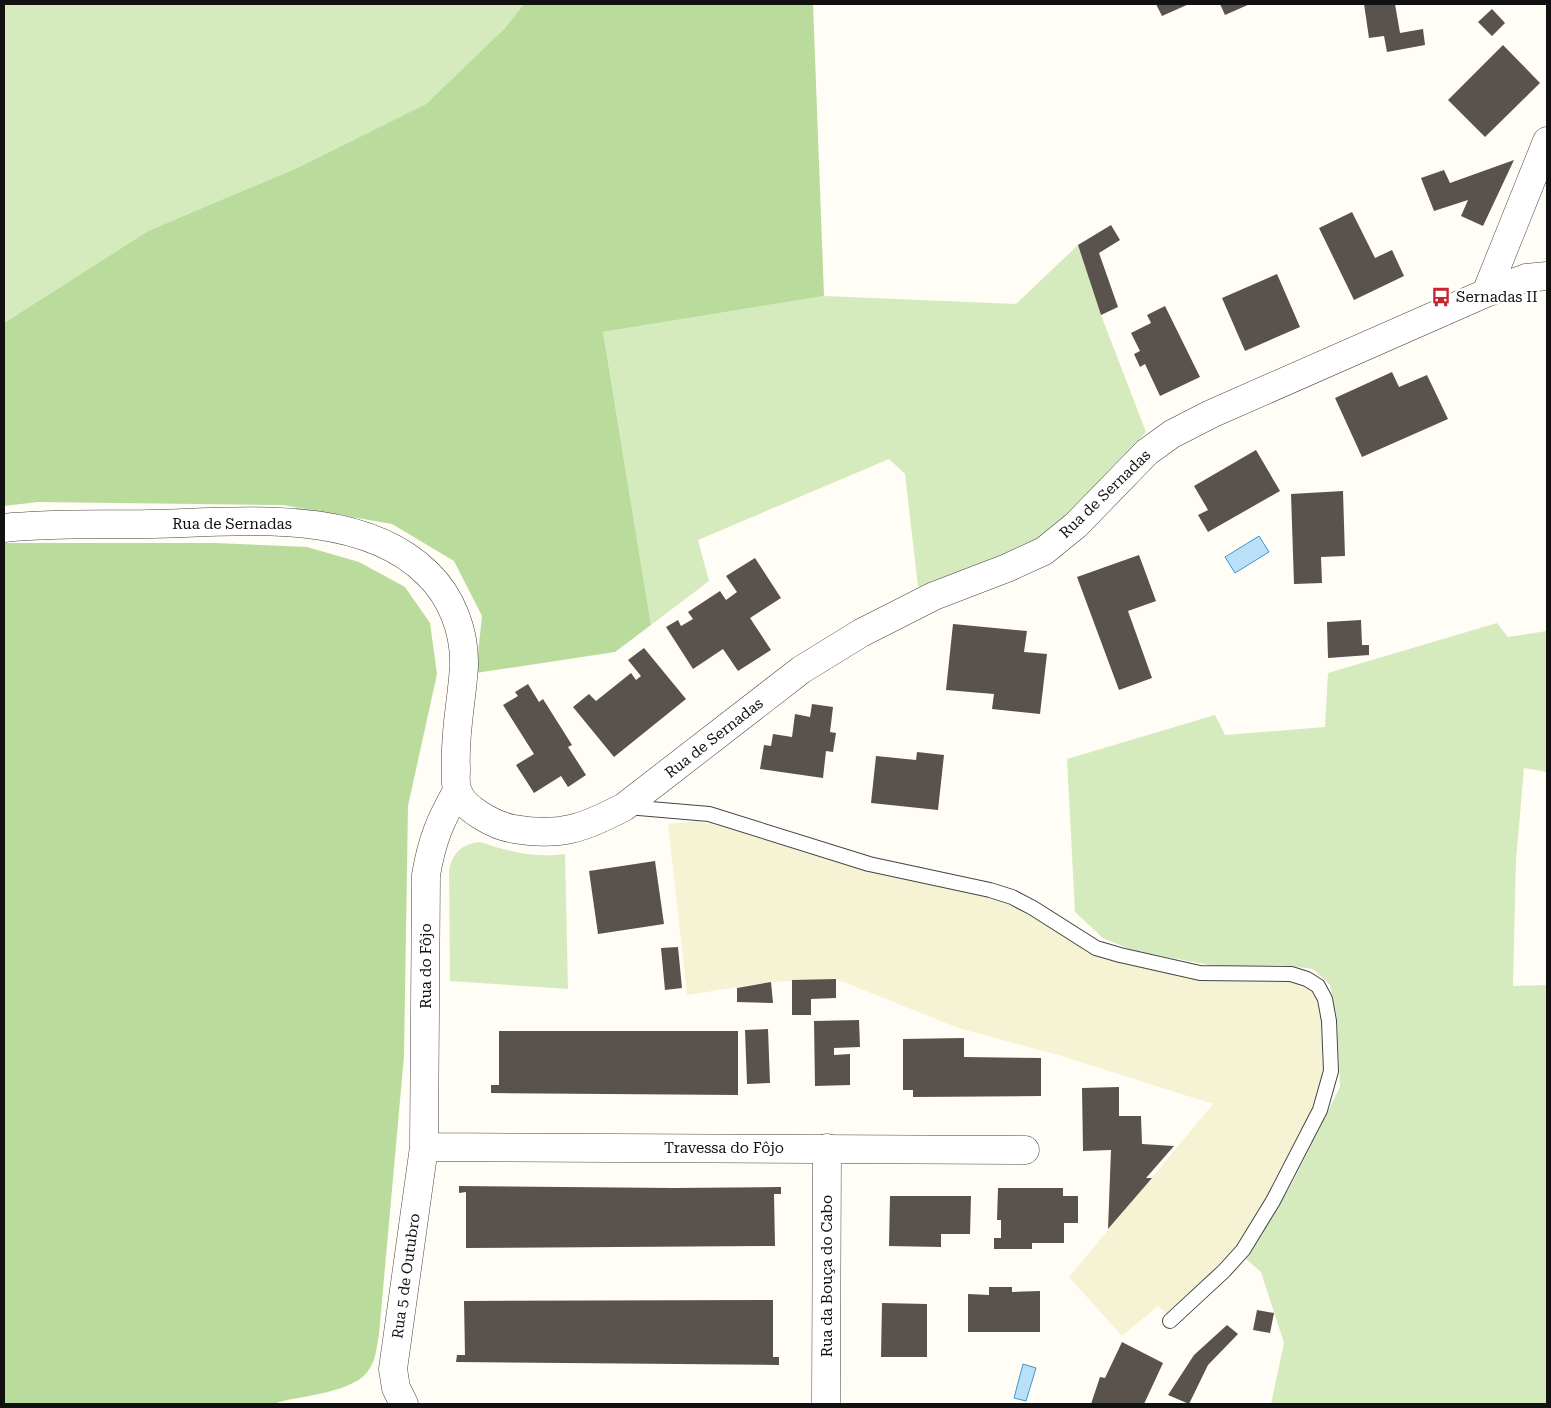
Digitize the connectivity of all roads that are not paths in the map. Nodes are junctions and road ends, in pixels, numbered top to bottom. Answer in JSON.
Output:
{"nodes":[{"id":1,"x":1547,"y":141,"type":"edge"},
{"id":2,"x":1547,"y":276,"type":"edge"},
{"id":3,"x":1486,"y":293,"type":"junction"},
{"id":4,"x":4,"y":528,"type":"edge"},
{"id":5,"x":457,"y":791,"type":"junction"},
{"id":6,"x":624,"y":807,"type":"junction"},
{"id":7,"x":424,"y":1147,"type":"junction"},
{"id":8,"x":827,"y":1148,"type":"junction"},
{"id":9,"x":1025,"y":1150,"type":"dead end"},
{"id":10,"x":1170,"y":1321,"type":"dead end"},
{"id":11,"x":404,"y":1404,"type":"edge"},
{"id":12,"x":826,"y":1404,"type":"edge"}],
"edges":[{"from":1,"to":3,"type":"street"},
{"from":2,"to":3,"type":"street","name":"Rua de Sernadas"},
{"from":3,"to":6,"type":"street","name":"Rua de Sernadas"},
{"from":4,"to":5,"type":"street","name":"Rua de Sernadas"},
{"from":5,"to":6,"type":"street","name":"Rua de Sernadas"},
{"from":5,"to":7,"type":"street","name":"Rua do Fôjo"},
{"from":6,"to":10,"type":"lane"},
{"from":7,"to":8,"type":"street","name":"Travessa do Fôjo"},
{"from":7,"to":11,"type":"street","name":"Rua 5 de Outubro"},
{"from":8,"to":9,"type":"street","name":"Travessa do Fôjo"},
{"from":8,"to":12,"type":"street","name":"Rua da Bouça do Cabo"}]}
